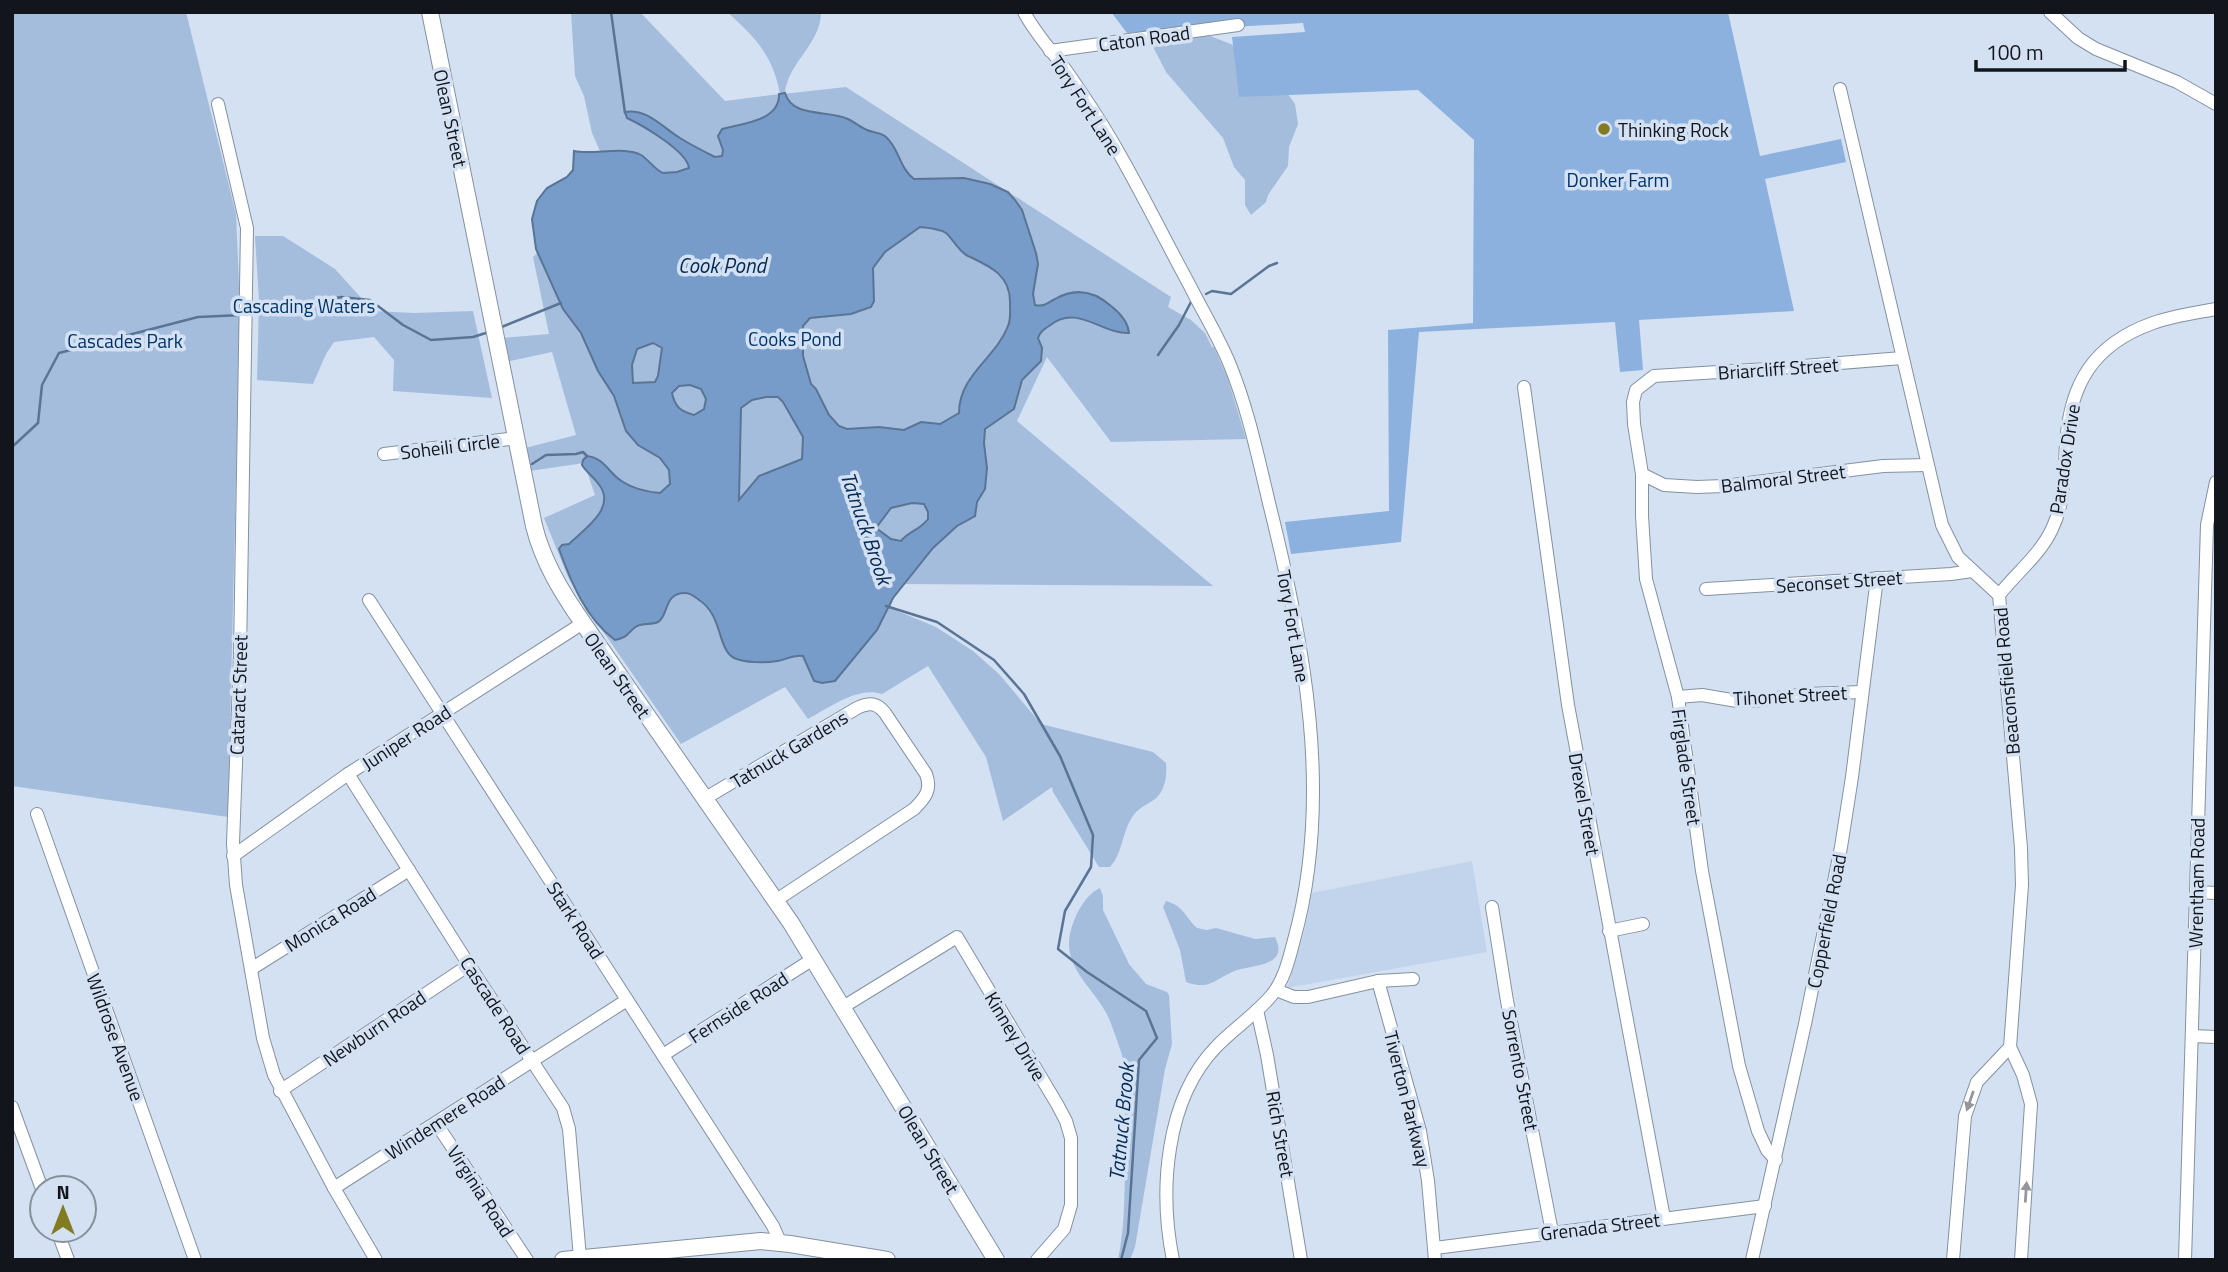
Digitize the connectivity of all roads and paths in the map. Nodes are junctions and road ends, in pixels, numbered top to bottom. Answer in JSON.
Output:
{"nodes":[{"id":1,"x":430,"y":12,"type":"edge"},
{"id":2,"x":1024,"y":12,"type":"edge"},
{"id":3,"x":2050,"y":12,"type":"edge"},
{"id":4,"x":1238,"y":25,"type":"dead end"},
{"id":5,"x":1051,"y":51,"type":"junction"},
{"id":6,"x":1840,"y":89,"type":"dead end"},
{"id":7,"x":218,"y":104,"type":"dead end"},
{"id":8,"x":2216,"y":104,"type":"edge"},
{"id":9,"x":2216,"y":309,"type":"edge"},
{"id":10,"x":1902,"y":358,"type":"junction"},
{"id":11,"x":1654,"y":376,"type":"joint"},
{"id":12,"x":1524,"y":387,"type":"dead end"},
{"id":13,"x":517,"y":438,"type":"junction"},
{"id":14,"x":384,"y":454,"type":"dead end"},
{"id":15,"x":1927,"y":465,"type":"junction"},
{"id":16,"x":1642,"y":474,"type":"junction"},
{"id":17,"x":2216,"y":482,"type":"edge"},
{"id":18,"x":1972,"y":570,"type":"junction"},
{"id":19,"x":1877,"y":578,"type":"junction"},
{"id":20,"x":1706,"y":589,"type":"dead end"},
{"id":21,"x":1999,"y":595,"type":"junction"},
{"id":22,"x":369,"y":600,"type":"dead end"},
{"id":23,"x":583,"y":623,"type":"junction"},
{"id":24,"x":1862,"y":692,"type":"junction"},
{"id":25,"x":1678,"y":697,"type":"junction"},
{"id":26,"x":443,"y":714,"type":"junction"},
{"id":27,"x":348,"y":774,"type":"junction"},
{"id":28,"x":704,"y":799,"type":"junction"},
{"id":29,"x":37,"y":814,"type":"dead end"},
{"id":30,"x":233,"y":856,"type":"junction"},
{"id":31,"x":409,"y":870,"type":"junction"},
{"id":32,"x":2197,"y":892,"type":"junction"},
{"id":33,"x":2216,"y":893,"type":"edge"},
{"id":34,"x":775,"y":901,"type":"junction"},
{"id":35,"x":1492,"y":907,"type":"dead end"},
{"id":36,"x":1643,"y":924,"type":"dead end"},
{"id":37,"x":1609,"y":931,"type":"junction"},
{"id":38,"x":813,"y":959,"type":"junction"},
{"id":39,"x":469,"y":965,"type":"junction"},
{"id":40,"x":251,"y":969,"type":"junction"},
{"id":41,"x":1413,"y":979,"type":"dead end"},
{"id":42,"x":1378,"y":981,"type":"junction"},
{"id":43,"x":1276,"y":990,"type":"junction"},
{"id":44,"x":627,"y":1000,"type":"junction"},
{"id":45,"x":843,"y":1007,"type":"junction"},
{"id":46,"x":1258,"y":1010,"type":"junction"},
{"id":47,"x":2192,"y":1036,"type":"junction"},
{"id":48,"x":2216,"y":1037,"type":"edge"},
{"id":49,"x":2010,"y":1047,"type":"junction"},
{"id":50,"x":663,"y":1055,"type":"junction"},
{"id":51,"x":532,"y":1061,"type":"junction"},
{"id":52,"x":280,"y":1091,"type":"junction"},
{"id":53,"x":12,"y":1107,"type":"edge"},
{"id":54,"x":436,"y":1123,"type":"junction"},
{"id":55,"x":1776,"y":1160,"type":"junction"},
{"id":56,"x":37,"y":1174,"type":"edge"},
{"id":57,"x":334,"y":1188,"type":"junction"},
{"id":58,"x":1765,"y":1206,"type":"junction"},
{"id":59,"x":1664,"y":1218,"type":"junction"},
{"id":60,"x":1552,"y":1232,"type":"junction"},
{"id":61,"x":779,"y":1242,"type":"junction"},
{"id":62,"x":1435,"y":1254,"type":"edge"},
{"id":63,"x":572,"y":1259,"type":"edge"},
{"id":64,"x":195,"y":1260,"type":"edge"},
{"id":65,"x":376,"y":1260,"type":"edge"},
{"id":66,"x":527,"y":1260,"type":"edge"},
{"id":67,"x":887,"y":1260,"type":"edge"},
{"id":68,"x":996,"y":1260,"type":"edge"},
{"id":69,"x":1037,"y":1260,"type":"edge"},
{"id":70,"x":1173,"y":1260,"type":"edge"},
{"id":71,"x":1301,"y":1260,"type":"edge"},
{"id":72,"x":1752,"y":1260,"type":"edge"},
{"id":73,"x":1952,"y":1260,"type":"edge"},
{"id":74,"x":2021,"y":1260,"type":"edge"},
{"id":75,"x":2185,"y":1260,"type":"edge"}],
"edges":[{"from":1,"to":13,"type":"street","name":"Olean Street"},
{"from":2,"to":5,"type":"street","name":"Tory Fort Lane"},
{"from":3,"to":8,"type":"street"},
{"from":4,"to":5,"type":"street","name":"Caton Road"},
{"from":5,"to":43,"type":"street","name":"Tory Fort Lane"},
{"from":6,"to":10,"type":"street","name":"Beaconsfield Road"},
{"from":7,"to":30,"type":"street","name":"Cataract Street"},
{"from":9,"to":21,"type":"street","name":"Paradox Drive"},
{"from":10,"to":11,"type":"street","name":"Briarcliff Street"},
{"from":10,"to":15,"type":"street","name":"Beaconsfield Road"},
{"from":11,"to":16,"type":"street","name":"Firglade Street"},
{"from":12,"to":37,"type":"street","name":"Drexel Street"},
{"from":13,"to":14,"type":"street","name":"Soheili Circle"},
{"from":13,"to":23,"type":"street","name":"Olean Street"},
{"from":15,"to":16,"type":"street","name":"Balmoral Street"},
{"from":15,"to":18,"type":"street","name":"Beaconsfield Road"},
{"from":16,"to":25,"type":"street","name":"Firglade Street"},
{"from":17,"to":32,"type":"street","name":"Wrentham Road"},
{"from":18,"to":19,"type":"street","name":"Seconset Street"},
{"from":18,"to":21,"type":"street","name":"Beaconsfield Road"},
{"from":19,"to":20,"type":"street","name":"Seconset Street"},
{"from":19,"to":24,"type":"street","name":"Copperfield Road"},
{"from":21,"to":49,"type":"street","name":"Beaconsfield Road"},
{"from":22,"to":26,"type":"street","name":"Stark Road"},
{"from":23,"to":26,"type":"street","name":"Juniper Road"},
{"from":23,"to":28,"type":"street","name":"Olean Street"},
{"from":24,"to":25,"type":"street","name":"Tihonet Street"},
{"from":24,"to":55,"type":"street","name":"Copperfield Road"},
{"from":25,"to":55,"type":"street","name":"Firglade Street"},
{"from":26,"to":27,"type":"street","name":"Juniper Road"},
{"from":26,"to":44,"type":"street","name":"Stark Road"},
{"from":27,"to":30,"type":"street","name":"Juniper Road"},
{"from":27,"to":31,"type":"street","name":"Cascade Road"},
{"from":28,"to":34,"type":"street","name":"Olean Street"},
{"from":28,"to":34,"type":"street","name":"Tatnuck Gardens"},
{"from":29,"to":64,"type":"street","name":"Wildrose Avenue"},
{"from":30,"to":40,"type":"street","name":"Cataract Street"},
{"from":31,"to":39,"type":"street","name":"Cascade Road"},
{"from":31,"to":40,"type":"street","name":"Monica Road"},
{"from":32,"to":33,"type":"street"},
{"from":32,"to":47,"type":"street","name":"Wrentham Road"},
{"from":34,"to":38,"type":"street","name":"Olean Street"},
{"from":35,"to":60,"type":"street","name":"Sorrento Street"},
{"from":36,"to":37,"type":"street"},
{"from":37,"to":59,"type":"street","name":"Drexel Street"},
{"from":38,"to":45,"type":"street","name":"Olean Street"},
{"from":38,"to":50,"type":"street","name":"Fernside Road"},
{"from":39,"to":51,"type":"street","name":"Cascade Road"},
{"from":39,"to":52,"type":"street","name":"Newburn Road"},
{"from":40,"to":52,"type":"street","name":"Cataract Street"},
{"from":41,"to":42,"type":"street"},
{"from":42,"to":43,"type":"street"},
{"from":42,"to":62,"type":"street","name":"Tiverton Parkway"},
{"from":43,"to":46,"type":"street","name":"Tory Fort Lane"},
{"from":44,"to":50,"type":"street","name":"Stark Road"},
{"from":44,"to":51,"type":"street","name":"Windemere Road"},
{"from":45,"to":68,"type":"street","name":"Olean Street"},
{"from":45,"to":69,"type":"street","name":"Kinney Drive"},
{"from":46,"to":70,"type":"street","name":"Tory Fort Lane"},
{"from":46,"to":71,"type":"street","name":"Rich Street"},
{"from":47,"to":48,"type":"street"},
{"from":47,"to":75,"type":"street","name":"Wrentham Road"},
{"from":49,"to":73,"type":"street","one_way":true},
{"from":74,"to":49,"type":"street","name":"Beaconsfield Road","one_way":true},
{"from":50,"to":61,"type":"street","name":"Stark Road"},
{"from":51,"to":54,"type":"street","name":"Windemere Road"},
{"from":51,"to":63,"type":"street","name":"Cascade Road"},
{"from":52,"to":57,"type":"street","name":"Cataract Street"},
{"from":53,"to":56,"type":"street"},
{"from":54,"to":57,"type":"street","name":"Windemere Road"},
{"from":54,"to":66,"type":"street","name":"Virginia Road"},
{"from":55,"to":58,"type":"street","name":"Copperfield Road"},
{"from":57,"to":65,"type":"street","name":"Cataract Street"},
{"from":58,"to":59,"type":"street","name":"Grenada Street"},
{"from":58,"to":72,"type":"street","name":"Copperfield Road"},
{"from":59,"to":60,"type":"street","name":"Grenada Street"},
{"from":60,"to":62,"type":"street","name":"Grenada Street"},
{"from":61,"to":63,"type":"street"},
{"from":61,"to":67,"type":"street"}]}
